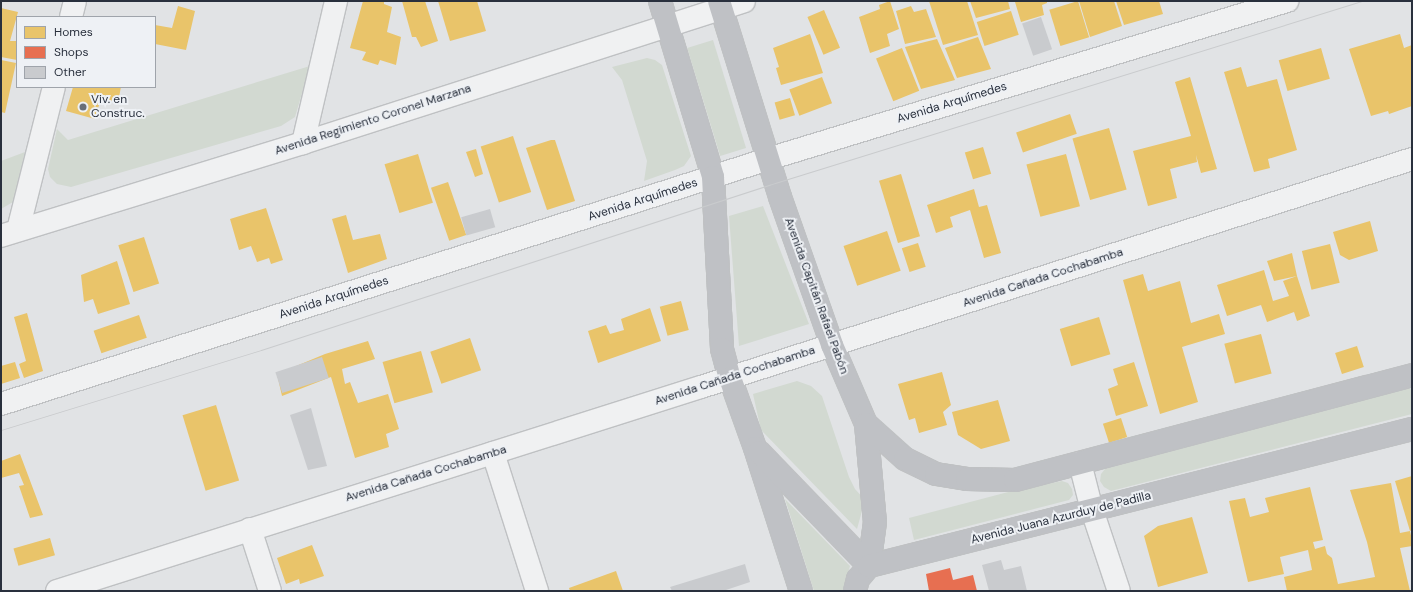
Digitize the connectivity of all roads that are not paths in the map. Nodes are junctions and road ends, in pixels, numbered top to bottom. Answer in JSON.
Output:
{"nodes":[{"id":1,"x":75,"y":1,"type":"edge"},
{"id":2,"x":336,"y":1,"type":"edge"},
{"id":3,"x":660,"y":1,"type":"edge"},
{"id":4,"x":744,"y":1,"type":"edge"},
{"id":5,"x":1287,"y":1,"type":"edge"},
{"id":6,"x":720,"y":5,"type":"edge"},
{"id":7,"x":71,"y":16,"type":"edge"},
{"id":8,"x":668,"y":26,"type":"junction"},
{"id":9,"x":54,"y":88,"type":"edge"},
{"id":10,"x":303,"y":143,"type":"junction"},
{"id":11,"x":768,"y":159,"type":"junction"},
{"id":12,"x":1412,"y":159,"type":"edge"},
{"id":13,"x":713,"y":177,"type":"junction"},
{"id":14,"x":10,"y":233,"type":"edge"},
{"id":15,"x":832,"y":345,"type":"junction"},
{"id":16,"x":1412,"y":375,"type":"edge"},
{"id":17,"x":730,"y":378,"type":"junction"},
{"id":18,"x":1,"y":404,"type":"edge"},
{"id":19,"x":866,"y":424,"type":"junction"},
{"id":20,"x":1412,"y":429,"type":"edge"},
{"id":21,"x":755,"y":448,"type":"junction"},
{"id":22,"x":493,"y":453,"type":"junction"},
{"id":23,"x":1080,"y":463,"type":"junction"},
{"id":24,"x":1092,"y":510,"type":"junction"},
{"id":25,"x":250,"y":529,"type":"junction"},
{"id":26,"x":869,"y":566,"type":"junction"},
{"id":27,"x":57,"y":591,"type":"edge"},
{"id":28,"x":270,"y":591,"type":"edge"},
{"id":29,"x":537,"y":591,"type":"edge"},
{"id":30,"x":801,"y":591,"type":"edge"},
{"id":31,"x":855,"y":591,"type":"edge"},
{"id":32,"x":1118,"y":591,"type":"edge"}],
"edges":[{"from":1,"to":7,"type":"street"},
{"from":2,"to":10,"type":"street"},
{"from":3,"to":8,"type":"main road"},
{"from":4,"to":6,"type":"street","name":"Avenida Regimiento Coronel Marzana"},
{"from":5,"to":11,"type":"street","name":"Avenida Arquímedes"},
{"from":6,"to":8,"type":"street","name":"Avenida Regimiento Coronel Marzana"},
{"from":6,"to":11,"type":"main road","name":"Avenida Capitán Rafael Pabón"},
{"from":8,"to":10,"type":"street","name":"Avenida Regimiento Coronel Marzana"},
{"from":8,"to":13,"type":"main road"},
{"from":9,"to":14,"type":"street"},
{"from":10,"to":14,"type":"street","name":"Avenida Regimiento Coronel Marzana"},
{"from":11,"to":13,"type":"street","name":"Avenida Arquímedes"},
{"from":11,"to":15,"type":"main road","name":"Avenida Capitán Rafael Pabón"},
{"from":12,"to":15,"type":"street","name":"Avenida Cañada Cochabamba"},
{"from":13,"to":17,"type":"main road"},
{"from":13,"to":18,"type":"street","name":"Avenida Arquímedes"},
{"from":15,"to":17,"type":"street","name":"Avenida Cañada Cochabamba"},
{"from":15,"to":19,"type":"main road","name":"Avenida Capitán Rafael Pabón"},
{"from":16,"to":23,"type":"main road"},
{"from":17,"to":21,"type":"main road"},
{"from":17,"to":22,"type":"street","name":"Avenida Cañada Cochabamba"},
{"from":19,"to":23,"type":"main road"},
{"from":19,"to":26,"type":"main road","name":"Avenida Capitán Rafael Pabón"},
{"from":20,"to":24,"type":"main road","name":"Avenida Juana Azurduy de Padilla"},
{"from":21,"to":26,"type":"main road"},
{"from":21,"to":30,"type":"main road"},
{"from":22,"to":25,"type":"street","name":"Avenida Cañada Cochabamba"},
{"from":22,"to":29,"type":"street"},
{"from":23,"to":24,"type":"street"},
{"from":24,"to":26,"type":"main road","name":"Avenida Juana Azurduy de Padilla"},
{"from":24,"to":32,"type":"street"},
{"from":25,"to":27,"type":"street","name":"Avenida Cañada Cochabamba"},
{"from":25,"to":28,"type":"street"},
{"from":26,"to":31,"type":"main road","name":"Avenida Capitán Rafael Pabón"}]}
